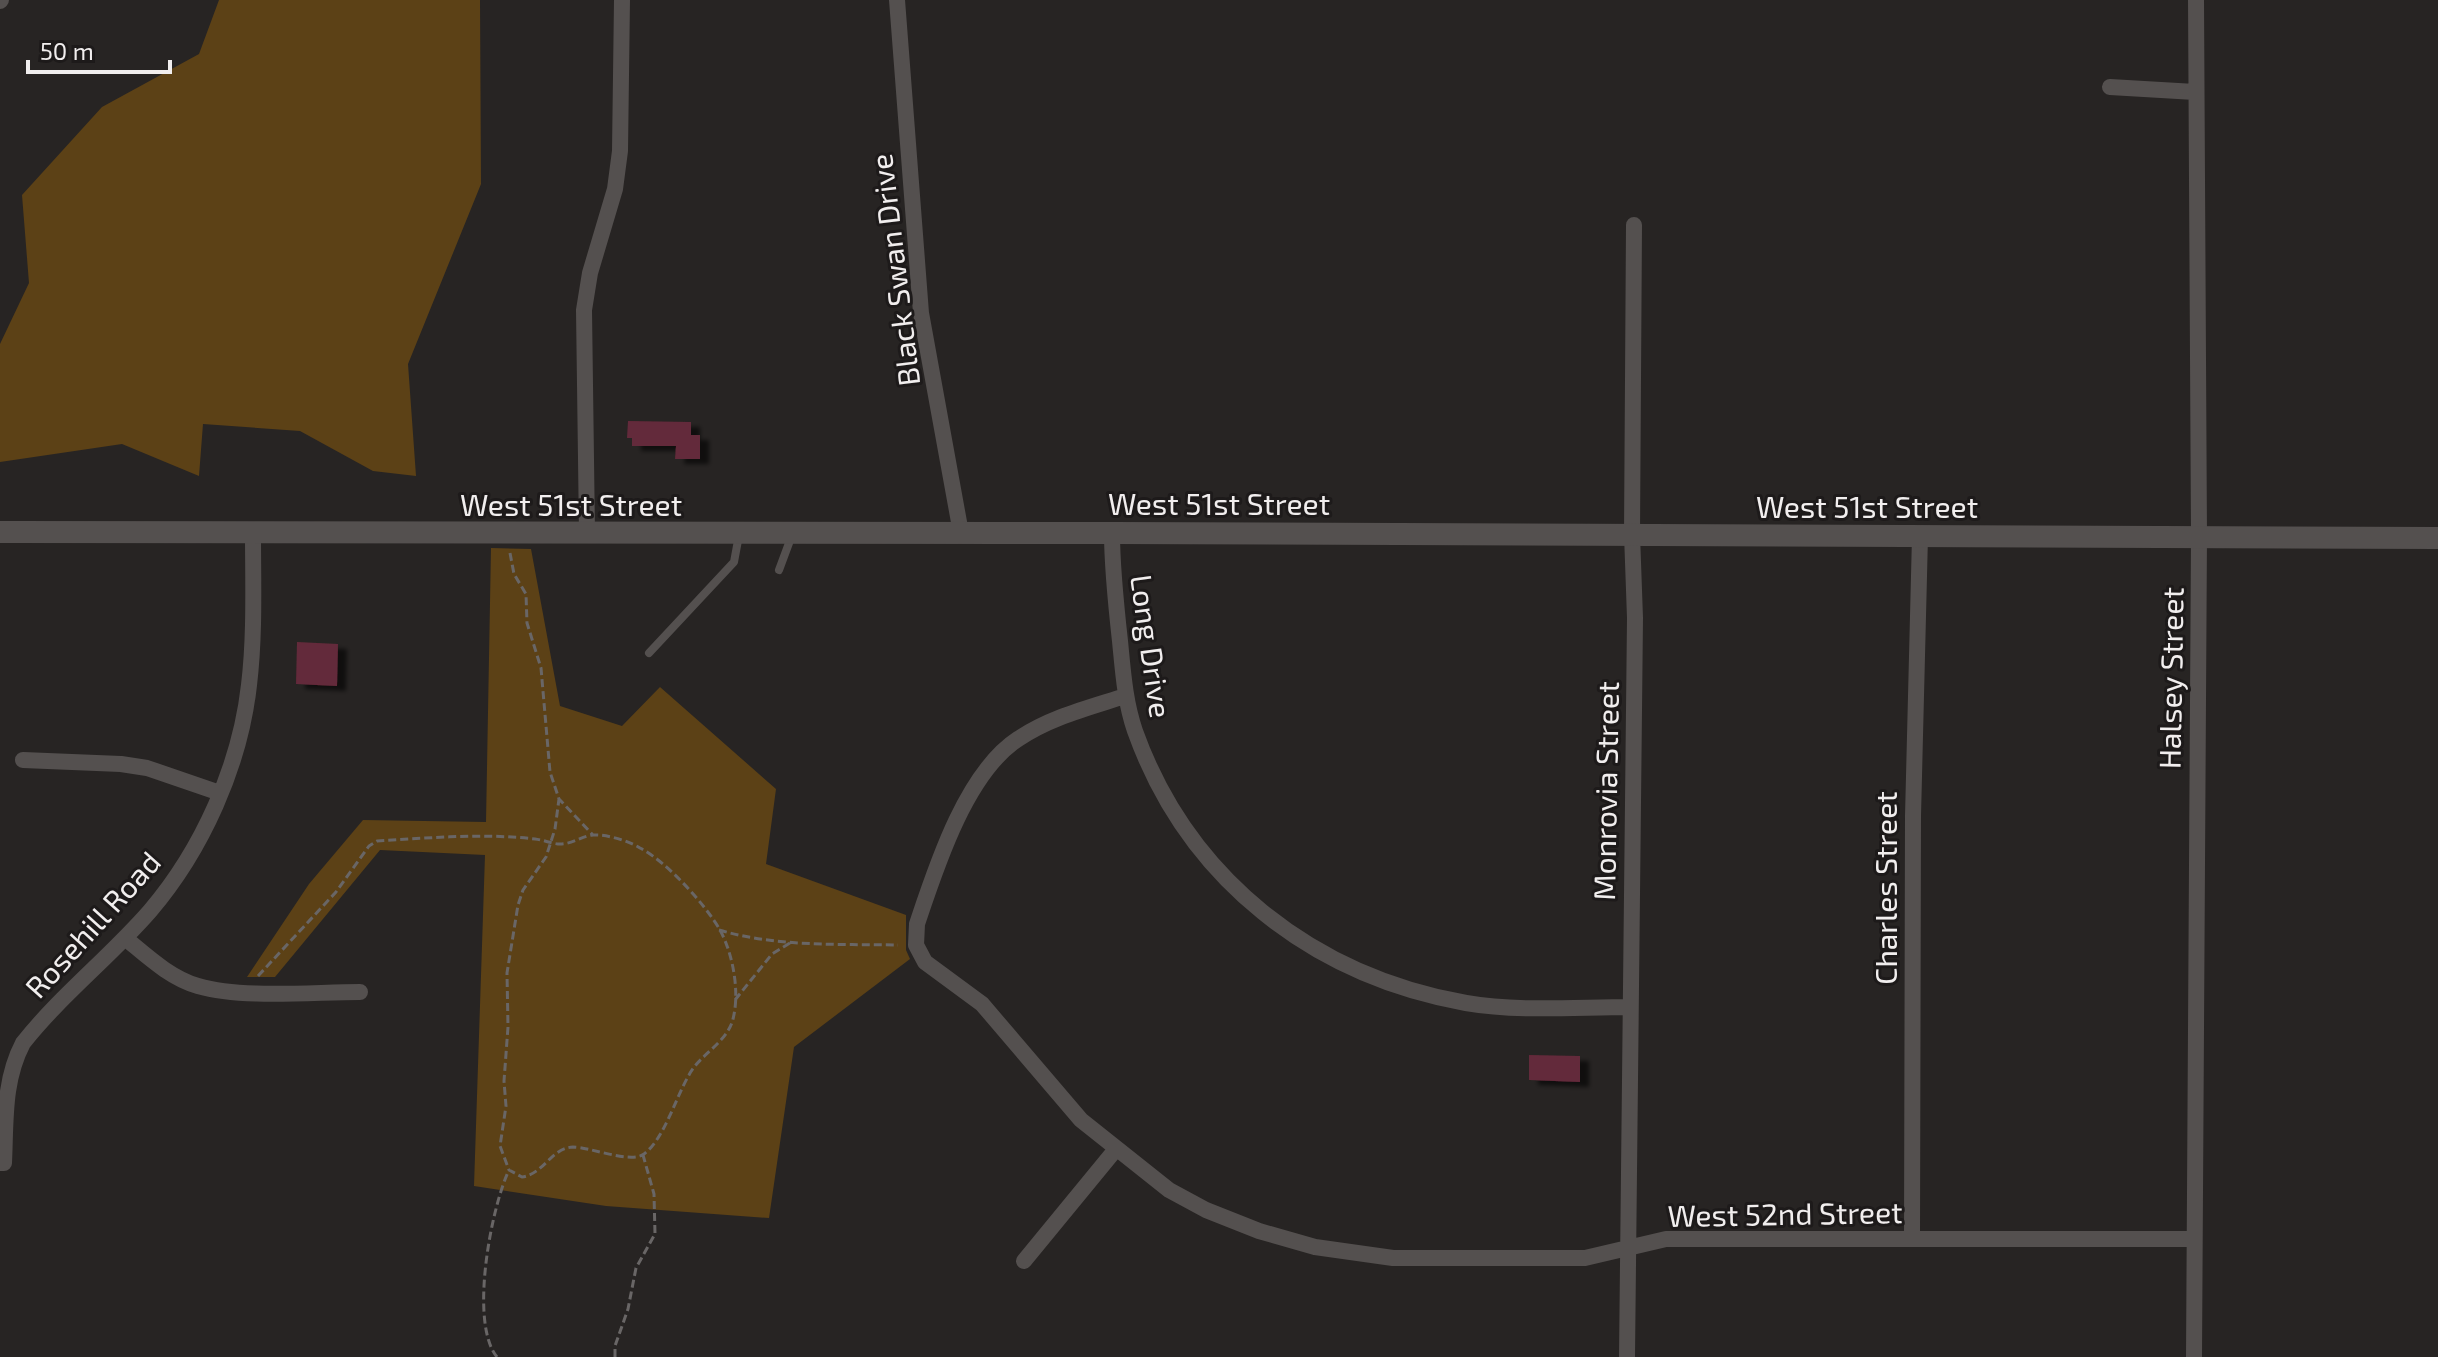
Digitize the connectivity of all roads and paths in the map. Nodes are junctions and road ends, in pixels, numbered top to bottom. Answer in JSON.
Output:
{"nodes":[{"id":1,"x":622,"y":0,"type":"edge"},
{"id":2,"x":897,"y":0,"type":"edge"},
{"id":3,"x":2196,"y":0,"type":"edge"},
{"id":4,"x":2110,"y":87,"type":"dead end"},
{"id":5,"x":2195,"y":92,"type":"junction"},
{"id":6,"x":1634,"y":225,"type":"dead end"},
{"id":7,"x":0,"y":532,"type":"edge"},
{"id":8,"x":253,"y":533,"type":"junction"},
{"id":9,"x":510,"y":533,"type":"junction"},
{"id":10,"x":587,"y":533,"type":"junction"},
{"id":11,"x":961,"y":533,"type":"junction"},
{"id":12,"x":1112,"y":533,"type":"junction"},
{"id":13,"x":739,"y":534,"type":"junction"},
{"id":14,"x":792,"y":534,"type":"junction"},
{"id":15,"x":1632,"y":534,"type":"junction"},
{"id":16,"x":1920,"y":536,"type":"junction"},
{"id":17,"x":2199,"y":536,"type":"junction"},
{"id":18,"x":2438,"y":538,"type":"edge"},
{"id":19,"x":779,"y":570,"type":"dead end"},
{"id":20,"x":649,"y":653,"type":"dead end"},
{"id":21,"x":1125,"y":696,"type":"junction"},
{"id":22,"x":23,"y":760,"type":"dead end"},
{"id":23,"x":220,"y":793,"type":"junction"},
{"id":24,"x":559,"y":799,"type":"junction"},
{"id":25,"x":593,"y":835,"type":"junction"},
{"id":26,"x":551,"y":843,"type":"junction"},
{"id":27,"x":719,"y":930,"type":"junction"},
{"id":28,"x":125,"y":938,"type":"junction"},
{"id":29,"x":790,"y":943,"type":"junction"},
{"id":30,"x":916,"y":945,"type":"junction"},
{"id":31,"x":257,"y":992,"type":"junction"},
{"id":32,"x":360,"y":992,"type":"dead end"},
{"id":33,"x":734,"y":1001,"type":"junction"},
{"id":34,"x":1630,"y":1007,"type":"junction"},
{"id":35,"x":1116,"y":1149,"type":"junction"},
{"id":36,"x":643,"y":1155,"type":"junction"},
{"id":37,"x":2,"y":1163,"type":"edge"},
{"id":38,"x":509,"y":1170,"type":"junction"},
{"id":39,"x":1912,"y":1239,"type":"junction"},
{"id":40,"x":2194,"y":1239,"type":"junction"},
{"id":41,"x":1629,"y":1248,"type":"junction"},
{"id":42,"x":1024,"y":1261,"type":"dead end"},
{"id":43,"x":497,"y":1357,"type":"edge"},
{"id":44,"x":615,"y":1357,"type":"edge"},
{"id":45,"x":1627,"y":1357,"type":"edge"},
{"id":46,"x":2194,"y":1357,"type":"edge"}],
"edges":[{"from":1,"to":10,"type":"street"},
{"from":2,"to":11,"type":"street","name":"Black Swan Drive"},
{"from":3,"to":5,"type":"street","name":"Halsey Street"},
{"from":4,"to":5,"type":"street"},
{"from":5,"to":17,"type":"street","name":"Halsey Street"},
{"from":6,"to":15,"type":"street","name":"Monrovia Street"},
{"from":7,"to":8,"type":"street","name":"West 51st Street"},
{"from":8,"to":9,"type":"street","name":"West 51st Street"},
{"from":8,"to":23,"type":"street","name":"Rosehill Road"},
{"from":9,"to":10,"type":"street","name":"West 51st Street"},
{"from":9,"to":24,"type":"path"},
{"from":10,"to":13,"type":"street","name":"West 51st Street"},
{"from":11,"to":12,"type":"street","name":"West 51st Street"},
{"from":11,"to":14,"type":"street","name":"West 51st Street"},
{"from":12,"to":15,"type":"street","name":"West 51st Street"},
{"from":12,"to":21,"type":"street","name":"Long Drive"},
{"from":13,"to":14,"type":"street","name":"West 51st Street"},
{"from":13,"to":20,"type":"lane"},
{"from":14,"to":19,"type":"lane"},
{"from":15,"to":16,"type":"street","name":"West 51st Street"},
{"from":15,"to":34,"type":"street","name":"Monrovia Street"},
{"from":16,"to":17,"type":"street","name":"West 51st Street"},
{"from":16,"to":39,"type":"street","name":"Charles Street"},
{"from":17,"to":18,"type":"street","name":"West 51st Street"},
{"from":17,"to":40,"type":"street","name":"Halsey Street"},
{"from":21,"to":30,"type":"street"},
{"from":21,"to":34,"type":"street","name":"Long Drive"},
{"from":22,"to":23,"type":"street"},
{"from":23,"to":28,"type":"street","name":"Rosehill Road"},
{"from":24,"to":25,"type":"path"},
{"from":24,"to":26,"type":"path"},
{"from":25,"to":26,"type":"path"},
{"from":25,"to":27,"type":"path"},
{"from":26,"to":31,"type":"path"},
{"from":26,"to":38,"type":"path"},
{"from":27,"to":29,"type":"path"},
{"from":27,"to":33,"type":"path"},
{"from":28,"to":31,"type":"street"},
{"from":28,"to":37,"type":"street","name":"Rosehill Road"},
{"from":29,"to":30,"type":"path"},
{"from":29,"to":33,"type":"path"},
{"from":30,"to":35,"type":"street","name":"West 52nd Street"},
{"from":31,"to":32,"type":"street"},
{"from":33,"to":36,"type":"path"},
{"from":34,"to":41,"type":"street","name":"Monrovia Street"},
{"from":35,"to":41,"type":"street","name":"West 52nd Street"},
{"from":35,"to":42,"type":"street"},
{"from":36,"to":38,"type":"path"},
{"from":36,"to":44,"type":"path"},
{"from":38,"to":43,"type":"path"},
{"from":39,"to":40,"type":"street","name":"West 52nd Street"},
{"from":39,"to":41,"type":"street","name":"West 52nd Street"},
{"from":40,"to":46,"type":"street","name":"Halsey Street"},
{"from":41,"to":45,"type":"street","name":"Monrovia Street"}]}
